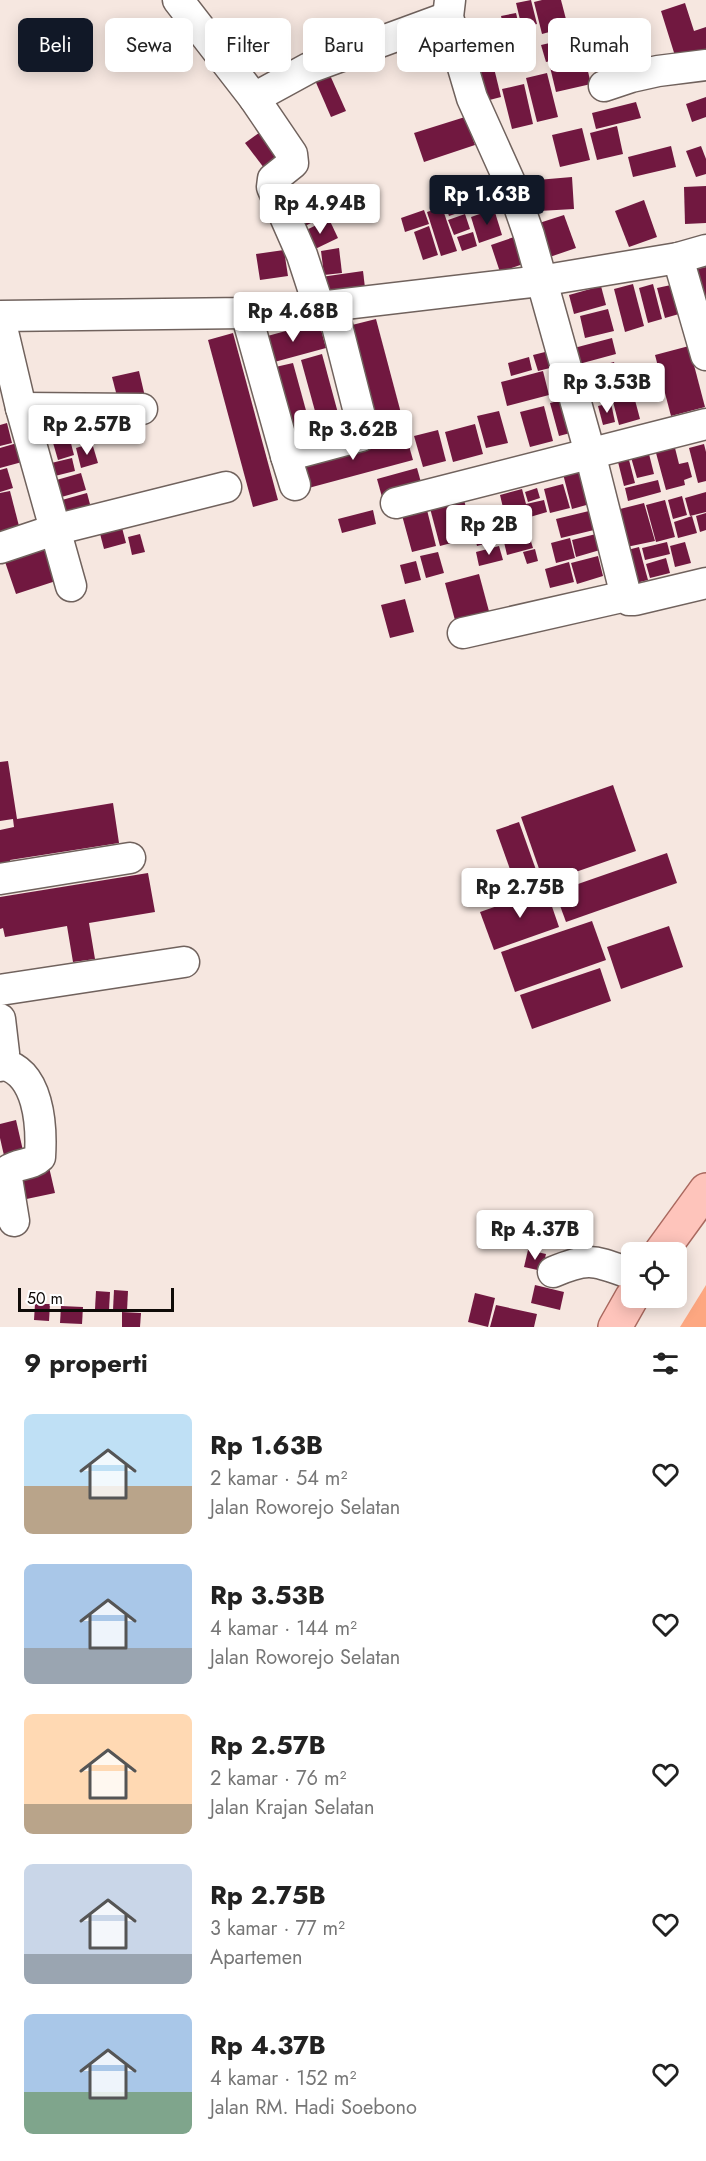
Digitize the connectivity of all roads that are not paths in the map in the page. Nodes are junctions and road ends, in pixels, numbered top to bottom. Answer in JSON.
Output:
{"nodes":[{"id":1,"x":178,"y":0,"type":"edge"},
{"id":2,"x":449,"y":8,"type":"edge"},
{"id":3,"x":706,"y":65,"type":"edge"},
{"id":4,"x":604,"y":86,"type":"dead end"},
{"id":5,"x":254,"y":98,"type":"junction"},
{"id":6,"x":692,"y":254,"type":"edge"},
{"id":7,"x":540,"y":281,"type":"junction"},
{"id":8,"x":325,"y":306,"type":"junction"},
{"id":9,"x":246,"y":313,"type":"junction"},
{"id":10,"x":0,"y":318,"type":"edge"},
{"id":11,"x":706,"y":355,"type":"edge"},
{"id":12,"x":21,"y":408,"type":"junction"},
{"id":13,"x":142,"y":409,"type":"dead end"},
{"id":14,"x":706,"y":424,"type":"edge"},
{"id":15,"x":590,"y":453,"type":"junction"},
{"id":16,"x":286,"y":456,"type":"junction"},
{"id":17,"x":295,"y":485,"type":"dead end"},
{"id":18,"x":226,"y":487,"type":"dead end"},
{"id":19,"x":396,"y":503,"type":"dead end"},
{"id":20,"x":54,"y":530,"type":"junction"},
{"id":21,"x":0,"y":548,"type":"edge"},
{"id":22,"x":706,"y":583,"type":"edge"},
{"id":23,"x":71,"y":586,"type":"dead end"},
{"id":24,"x":626,"y":596,"type":"junction"},
{"id":25,"x":463,"y":633,"type":"dead end"},
{"id":26,"x":130,"y":858,"type":"dead end"},
{"id":27,"x":0,"y":879,"type":"edge"},
{"id":28,"x":184,"y":962,"type":"dead end"},
{"id":29,"x":0,"y":990,"type":"edge"},
{"id":30,"x":0,"y":1018,"type":"edge"},
{"id":31,"x":1,"y":1065,"type":"edge"},
{"id":32,"x":706,"y":1190,"type":"edge"},
{"id":33,"x":14,"y":1221,"type":"dead end"},
{"id":34,"x":668,"y":1242,"type":"edge"},
{"id":35,"x":621,"y":1270,"type":"edge"},
{"id":36,"x":553,"y":1272,"type":"dead end"},
{"id":37,"x":626,"y":1308,"type":"edge"},
{"id":38,"x":615,"y":1327,"type":"edge"}],
"edges":[{"from":1,"to":5,"type":"street"},
{"from":2,"to":5,"type":"street"},
{"from":2,"to":7,"type":"street"},
{"from":3,"to":4,"type":"street"},
{"from":5,"to":8,"type":"street"},
{"from":6,"to":7,"type":"street"},
{"from":6,"to":11,"type":"street"},
{"from":7,"to":8,"type":"street"},
{"from":7,"to":15,"type":"street"},
{"from":8,"to":9,"type":"street"},
{"from":8,"to":16,"type":"street"},
{"from":9,"to":10,"type":"street"},
{"from":9,"to":16,"type":"street"},
{"from":10,"to":12,"type":"street"},
{"from":12,"to":13,"type":"street"},
{"from":12,"to":20,"type":"street"},
{"from":14,"to":15,"type":"street"},
{"from":15,"to":19,"type":"street"},
{"from":15,"to":24,"type":"street"},
{"from":16,"to":17,"type":"street"},
{"from":18,"to":20,"type":"street"},
{"from":20,"to":21,"type":"street"},
{"from":20,"to":23,"type":"street"},
{"from":22,"to":24,"type":"street"},
{"from":24,"to":25,"type":"street"},
{"from":26,"to":27,"type":"street"},
{"from":28,"to":29,"type":"street"},
{"from":30,"to":31,"type":"street"},
{"from":31,"to":33,"type":"street"},
{"from":32,"to":34,"type":"main road"},
{"from":35,"to":36,"type":"street"},
{"from":37,"to":38,"type":"main road"}]}
